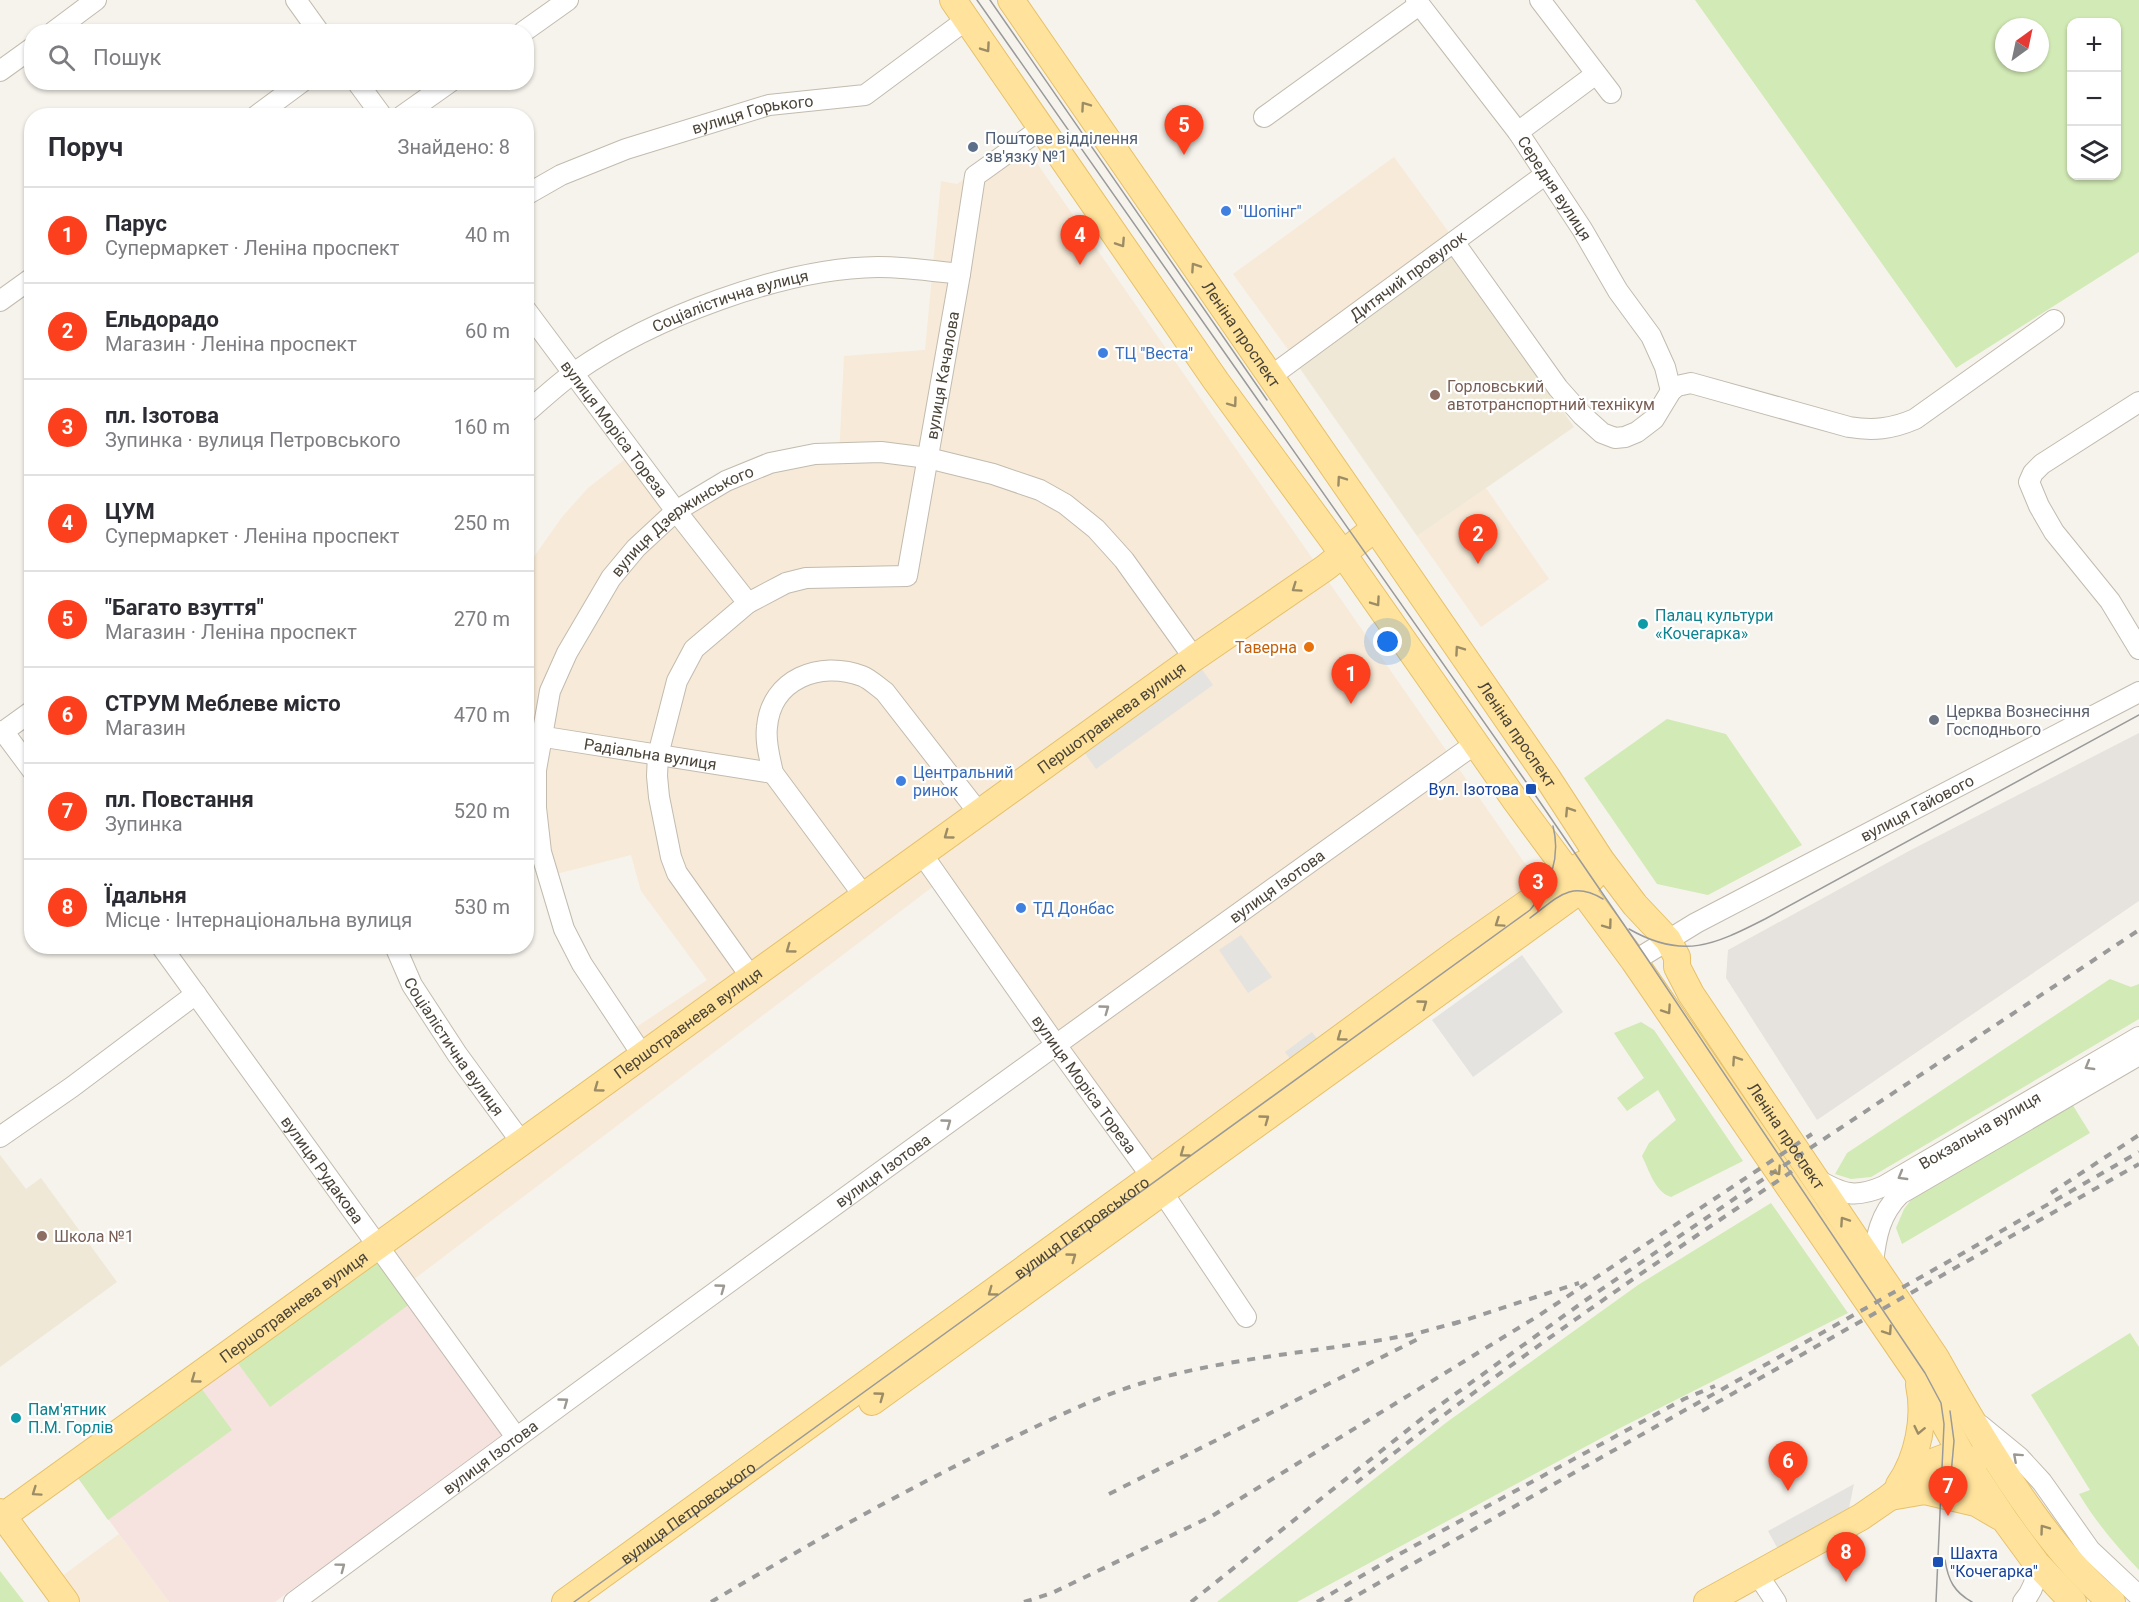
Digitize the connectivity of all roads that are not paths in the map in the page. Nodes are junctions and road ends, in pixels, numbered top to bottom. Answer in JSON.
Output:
{"nodes":[{"id":1,"x":96,"y":0,"type":"edge"},
{"id":2,"x":296,"y":0,"type":"edge"},
{"id":3,"x":568,"y":0,"type":"edge"},
{"id":4,"x":1011,"y":0,"type":"edge"},
{"id":5,"x":1540,"y":0,"type":"edge"},
{"id":6,"x":1418,"y":2,"type":"edge"},
{"id":7,"x":960,"y":10,"type":"edge"},
{"id":8,"x":64,"y":24,"type":"edge"},
{"id":9,"x":314,"y":24,"type":"edge"},
{"id":10,"x":534,"y":24,"type":"edge"},
{"id":11,"x":24,"y":54,"type":"edge"},
{"id":12,"x":0,"y":71,"type":"edge"},
{"id":13,"x":1596,"y":74,"type":"junction"},
{"id":14,"x":291,"y":90,"type":"edge"},
{"id":15,"x":363,"y":90,"type":"edge"},
{"id":16,"x":439,"y":90,"type":"edge"},
{"id":17,"x":1611,"y":93,"type":"dead end"},
{"id":18,"x":267,"y":108,"type":"edge"},
{"id":19,"x":376,"y":108,"type":"edge"},
{"id":20,"x":413,"y":108,"type":"edge"},
{"id":21,"x":1264,"y":117,"type":"dead end"},
{"id":22,"x":1042,"y":128,"type":"junction"},
{"id":23,"x":1518,"y":132,"type":"junction"},
{"id":24,"x":1546,"y":174,"type":"junction"},
{"id":25,"x":534,"y":190,"type":"edge"},
{"id":26,"x":1454,"y":242,"type":"junction"},
{"id":27,"x":960,"y":274,"type":"junction"},
{"id":28,"x":24,"y":284,"type":"edge"},
{"id":29,"x":0,"y":302,"type":"edge"},
{"id":30,"x":2054,"y":320,"type":"dead end"},
{"id":31,"x":534,"y":321,"type":"edge"},
{"id":32,"x":573,"y":373,"type":"junction"},
{"id":33,"x":1270,"y":377,"type":"junction"},
{"id":34,"x":1671,"y":391,"type":"junction"},
{"id":35,"x":2139,"y":402,"type":"edge"},
{"id":36,"x":534,"y":406,"type":"edge"},
{"id":37,"x":928,"y":458,"type":"junction"},
{"id":38,"x":676,"y":511,"type":"junction"},
{"id":39,"x":1375,"y":528,"type":"junction"},
{"id":40,"x":1343,"y":554,"type":"junction"},
{"id":41,"x":748,"y":603,"type":"junction"},
{"id":42,"x":2139,"y":649,"type":"edge"},
{"id":43,"x":1194,"y":658,"type":"junction"},
{"id":44,"x":2139,"y":692,"type":"edge"},
{"id":45,"x":24,"y":717,"type":"edge"},
{"id":46,"x":2,"y":733,"type":"edge"},
{"id":47,"x":534,"y":735,"type":"edge"},
{"id":48,"x":1475,"y":744,"type":"junction"},
{"id":49,"x":658,"y":755,"type":"junction"},
{"id":50,"x":24,"y":760,"type":"edge"},
{"id":51,"x":773,"y":773,"type":"junction"},
{"id":52,"x":979,"y":813,"type":"junction"},
{"id":53,"x":922,"y":854,"type":"junction"},
{"id":54,"x":1601,"y":860,"type":"junction"},
{"id":55,"x":1576,"y":881,"type":"junction"},
{"id":56,"x":864,"y":896,"type":"junction"},
{"id":57,"x":1635,"y":905,"type":"junction"},
{"id":58,"x":1696,"y":923,"type":"junction"},
{"id":59,"x":1672,"y":948,"type":"junction"},
{"id":60,"x":171,"y":954,"type":"edge"},
{"id":61,"x":398,"y":954,"type":"edge"},
{"id":62,"x":1634,"y":962,"type":"junction"},
{"id":63,"x":751,"y":977,"type":"junction"},
{"id":64,"x":196,"y":994,"type":"junction"},
{"id":65,"x":2139,"y":1037,"type":"edge"},
{"id":66,"x":1056,"y":1045,"type":"junction"},
{"id":67,"x":2139,"y":1055,"type":"edge"},
{"id":68,"x":643,"y":1056,"type":"junction"},
{"id":69,"x":0,"y":1137,"type":"edge"},
{"id":70,"x":522,"y":1143,"type":"junction"},
{"id":71,"x":1815,"y":1179,"type":"junction"},
{"id":72,"x":1157,"y":1185,"type":"junction"},
{"id":73,"x":379,"y":1246,"type":"junction"},
{"id":74,"x":1873,"y":1263,"type":"junction"},
{"id":75,"x":1246,"y":1317,"type":"dead end"},
{"id":76,"x":1916,"y":1372,"type":"junction"},
{"id":77,"x":1967,"y":1415,"type":"junction"},
{"id":78,"x":516,"y":1437,"type":"junction"},
{"id":79,"x":1963,"y":1457,"type":"junction"},
{"id":80,"x":2007,"y":1478,"type":"junction"},
{"id":81,"x":1925,"y":1491,"type":"junction"},
{"id":82,"x":1890,"y":1497,"type":"junction"},
{"id":83,"x":1,"y":1515,"type":"edge"},
{"id":84,"x":2066,"y":1519,"type":"junction"},
{"id":85,"x":2004,"y":1520,"type":"junction"},
{"id":86,"x":2070,"y":1561,"type":"junction"},
{"id":87,"x":2037,"y":1564,"type":"junction"},
{"id":88,"x":1758,"y":1575,"type":"junction"},
{"id":89,"x":2139,"y":1596,"type":"edge"},
{"id":90,"x":2069,"y":1601,"type":"edge"},
{"id":91,"x":66,"y":1602,"type":"edge"},
{"id":92,"x":294,"y":1602,"type":"edge"},
{"id":93,"x":565,"y":1602,"type":"edge"},
{"id":94,"x":594,"y":1602,"type":"edge"},
{"id":95,"x":1707,"y":1602,"type":"edge"},
{"id":96,"x":1776,"y":1602,"type":"edge"},
{"id":97,"x":2023,"y":1602,"type":"edge"},
{"id":98,"x":2112,"y":1602,"type":"edge"}],
"edges":[{"from":1,"to":8,"type":"street"},
{"from":2,"to":9,"type":"street"},
{"from":3,"to":10,"type":"street"},
{"from":33,"to":4,"type":"main road","name":"Леніна проспект","one_way":true},
{"from":5,"to":13,"type":"street"},
{"from":6,"to":21,"type":"street"},
{"from":6,"to":23,"type":"street","name":"Середня вулиця"},
{"from":7,"to":22,"type":"main road","name":"Леніна проспект","one_way":true},
{"from":7,"to":25,"type":"street","name":"вулиця Горького"},
{"from":11,"to":12,"type":"street"},
{"from":13,"to":17,"type":"street"},
{"from":13,"to":23,"type":"street"},
{"from":14,"to":18,"type":"street"},
{"from":15,"to":19,"type":"street"},
{"from":16,"to":20,"type":"street"},
{"from":22,"to":27,"type":"street","name":"вулиця Качалова"},
{"from":22,"to":40,"type":"main road","name":"Леніна проспект","one_way":true},
{"from":23,"to":24,"type":"street","name":"Середня вулиця"},
{"from":24,"to":26,"type":"street","name":"Дитячий провулок"},
{"from":24,"to":34,"type":"street","name":"Середня вулиця"},
{"from":26,"to":33,"type":"street","name":"Дитячий провулок"},
{"from":26,"to":34,"type":"street"},
{"from":27,"to":32,"type":"street","name":"Соціалістична вулиця"},
{"from":27,"to":37,"type":"street","name":"вулиця Качалова"},
{"from":28,"to":29,"type":"street"},
{"from":30,"to":34,"type":"street"},
{"from":31,"to":32,"type":"street","name":"вулиця Моріса Тореза"},
{"from":32,"to":36,"type":"street","name":"Соціалістична вулиця"},
{"from":32,"to":38,"type":"street","name":"вулиця Моріса Тореза"},
{"from":39,"to":33,"type":"main road","name":"Леніна проспект","one_way":true},
{"from":35,"to":42,"type":"street"},
{"from":37,"to":38,"type":"street","name":"вулиця Дзержинського"},
{"from":37,"to":41,"type":"street","name":"вулиця Качалова"},
{"from":37,"to":43,"type":"street","name":"вулиця Дзержинського"},
{"from":38,"to":41,"type":"street","name":"вулиця Моріса Тореза"},
{"from":38,"to":47,"type":"street","name":"вулиця Дзержинського"},
{"from":39,"to":40,"type":"main road","name":"Першотравнева вулиця"},
{"from":54,"to":39,"type":"main road","name":"Леніна проспект","one_way":true},
{"from":40,"to":43,"type":"main road","name":"Першотравнева вулиця","one_way":true},
{"from":40,"to":48,"type":"main road","name":"Леніна проспект","one_way":true},
{"from":41,"to":49,"type":"street"},
{"from":43,"to":52,"type":"main road","name":"Першотравнева вулиця"},
{"from":44,"to":58,"type":"street","name":"вулиця Гайового"},
{"from":45,"to":46,"type":"street"},
{"from":46,"to":50,"type":"street"},
{"from":47,"to":49,"type":"street","name":"Радіальна вулиця"},
{"from":47,"to":68,"type":"street","name":"вулиця Дзержинського"},
{"from":48,"to":55,"type":"main road","name":"Леніна проспект"},
{"from":66,"to":48,"type":"street","name":"вулиця Ізотова","one_way":true},
{"from":49,"to":51,"type":"street","name":"Радіальна вулиця"},
{"from":49,"to":63,"type":"street"},
{"from":51,"to":52,"type":"street"},
{"from":51,"to":56,"type":"street"},
{"from":52,"to":53,"type":"main road","name":"Першотравнева вулиця","one_way":true},
{"from":53,"to":56,"type":"main road","name":"Першотравнева вулиця"},
{"from":53,"to":66,"type":"street","name":"вулиця Моріса Тореза"},
{"from":54,"to":55,"type":"main road","name":"вулиця Петровського"},
{"from":54,"to":57,"type":"main road","name":"Леніна проспект"},
{"from":55,"to":62,"type":"main road","name":"Леніна проспект","one_way":true},
{"from":55,"to":72,"type":"main road","name":"вулиця Петровського"},
{"from":56,"to":63,"type":"main road","name":"Першотравнева вулиця","one_way":true},
{"from":57,"to":58,"type":"street"},
{"from":57,"to":59,"type":"main road","name":"Леніна проспект"},
{"from":58,"to":59,"type":"street"},
{"from":59,"to":62,"type":"street"},
{"from":71,"to":59,"type":"main road","name":"Леніна проспект","one_way":true},
{"from":60,"to":64,"type":"street","name":"вулиця Рудакова"},
{"from":61,"to":70,"type":"street","name":"Соціалістична вулиця"},
{"from":62,"to":76,"type":"main road","name":"Леніна проспект","one_way":true},
{"from":63,"to":68,"type":"main road","name":"Першотравнева вулиця"},
{"from":64,"to":69,"type":"street"},
{"from":64,"to":73,"type":"street","name":"вулиця Рудакова"},
{"from":65,"to":71,"type":"street","name":"Вокзальна вулиця","one_way":true},
{"from":66,"to":72,"type":"street","name":"вулиця Моріса Тореза"},
{"from":78,"to":66,"type":"street","name":"вулиця Ізотова","one_way":true},
{"from":67,"to":74,"type":"street","name":"Вокзальна вулиця"},
{"from":68,"to":70,"type":"main road","name":"Першотравнева вулиця","one_way":true},
{"from":70,"to":73,"type":"main road","name":"Першотравнева вулиця"},
{"from":74,"to":71,"type":"main road","name":"Леніна проспект","one_way":true},
{"from":72,"to":75,"type":"street","name":"вулиця Моріса Тореза"},
{"from":72,"to":93,"type":"main road","name":"вулиця Петровського","one_way":true},
{"from":94,"to":72,"type":"main road","name":"вулиця Петровського","one_way":true},
{"from":73,"to":78,"type":"street","name":"вулиця Рудакова"},
{"from":73,"to":83,"type":"main road","name":"Першотравнева вулиця","one_way":true},
{"from":74,"to":77,"type":"main road","name":"Леніна проспект"},
{"from":76,"to":79,"type":"main road","name":"Леніна проспект"},
{"from":76,"to":82,"type":"main road","name":"Леніна проспект","one_way":true},
{"from":77,"to":79,"type":"main road"},
{"from":77,"to":80,"type":"main road","name":"Леніна проспект"},
{"from":84,"to":77,"type":"street","one_way":true},
{"from":92,"to":78,"type":"street","name":"вулиця Ізотова","one_way":true},
{"from":79,"to":80,"type":"main road"},
{"from":79,"to":81,"type":"main road"},
{"from":79,"to":82,"type":"main road"},
{"from":79,"to":85,"type":"main road","name":"Леніна проспект"},
{"from":86,"to":80,"type":"main road","name":"Леніна проспект","one_way":true},
{"from":81,"to":82,"type":"main road"},
{"from":81,"to":85,"type":"main road"},
{"from":82,"to":88,"type":"main road"},
{"from":83,"to":91,"type":"main road"},
{"from":84,"to":86,"type":"street"},
{"from":84,"to":89,"type":"street"},
{"from":85,"to":87,"type":"main road","name":"Леніна проспект"},
{"from":86,"to":90,"type":"street"},
{"from":86,"to":98,"type":"main road","name":"Леніна проспект"},
{"from":87,"to":90,"type":"main road","name":"Леніна проспект"},
{"from":87,"to":97,"type":"street"},
{"from":88,"to":95,"type":"main road"},
{"from":88,"to":96,"type":"street"}]}
